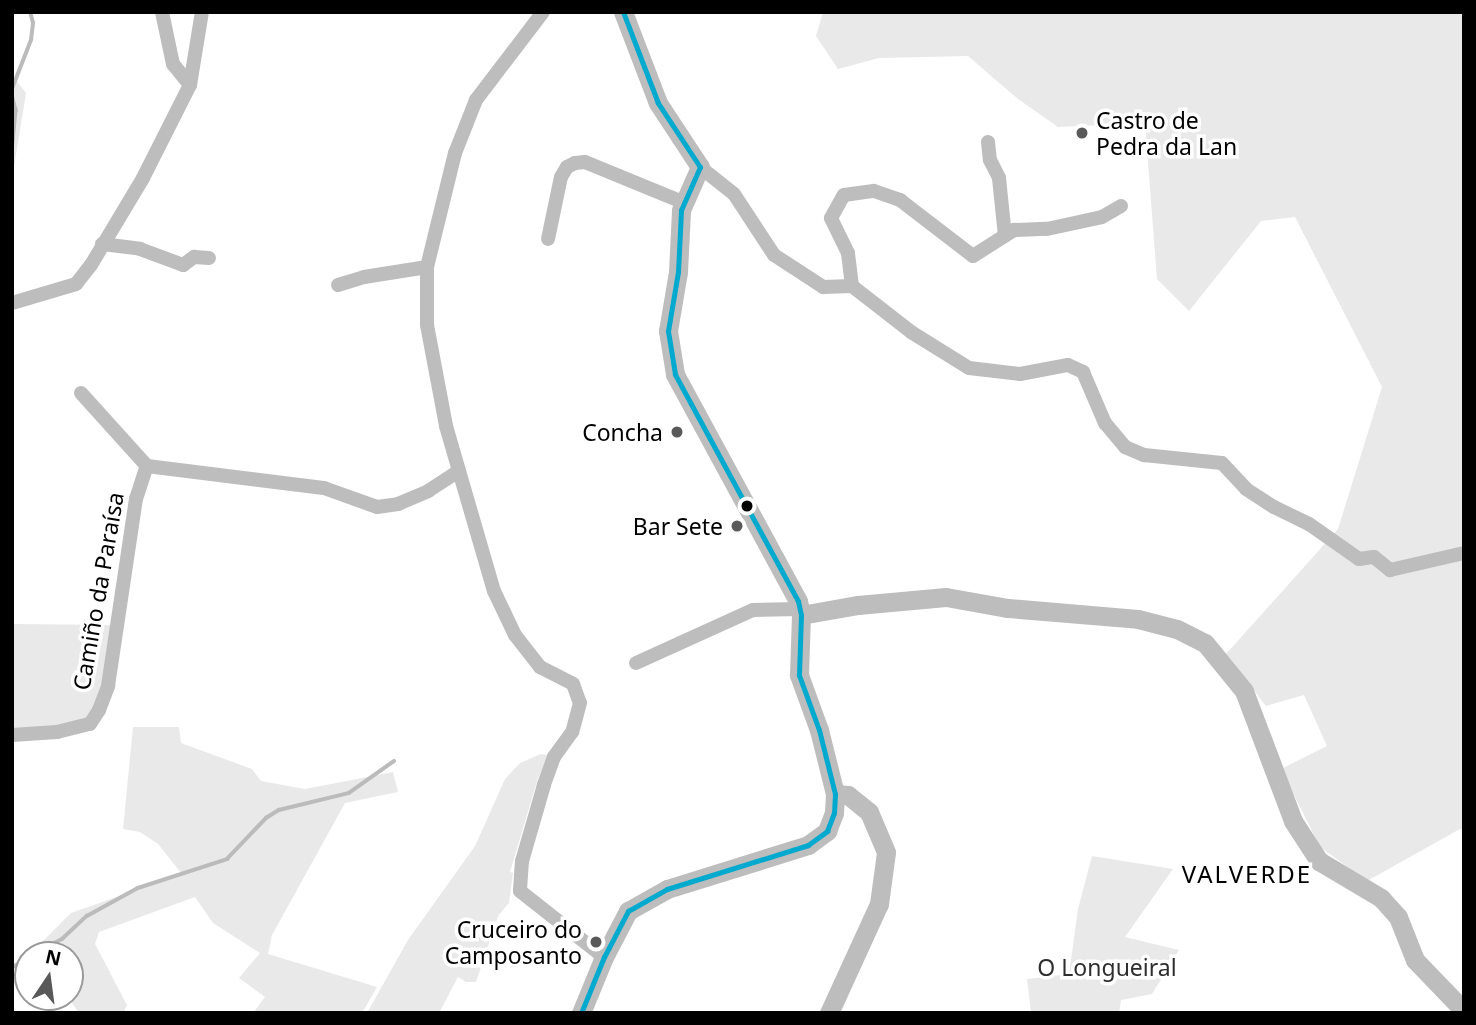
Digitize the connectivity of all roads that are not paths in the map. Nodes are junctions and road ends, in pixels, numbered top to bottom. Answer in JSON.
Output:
{"nodes":[{"id":1,"x":162,"y":12,"type":"edge"},
{"id":2,"x":202,"y":12,"type":"edge"},
{"id":3,"x":543,"y":12,"type":"edge"},
{"id":4,"x":623,"y":12,"type":"edge"},
{"id":5,"x":190,"y":85,"type":"junction"},
{"id":6,"x":988,"y":142,"type":"dead end"},
{"id":7,"x":700,"y":167,"type":"junction"},
{"id":8,"x":685,"y":203,"type":"junction"},
{"id":9,"x":1121,"y":206,"type":"dead end"},
{"id":10,"x":1005,"y":236,"type":"junction"},
{"id":11,"x":548,"y":239,"type":"dead end"},
{"id":12,"x":102,"y":244,"type":"junction"},
{"id":13,"x":209,"y":258,"type":"dead end"},
{"id":14,"x":427,"y":267,"type":"junction"},
{"id":15,"x":338,"y":285,"type":"dead end"},
{"id":16,"x":852,"y":286,"type":"junction"},
{"id":17,"x":12,"y":303,"type":"edge"},
{"id":18,"x":80,"y":393,"type":"dead end"},
{"id":19,"x":147,"y":466,"type":"junction"},
{"id":20,"x":459,"y":471,"type":"junction"},
{"id":21,"x":1464,"y":553,"type":"edge"},
{"id":22,"x":801,"y":612,"type":"junction"},
{"id":23,"x":636,"y":663,"type":"dead end"},
{"id":24,"x":12,"y":735,"type":"edge"},
{"id":25,"x":835,"y":793,"type":"junction"},
{"id":26,"x":604,"y":957,"type":"junction"},
{"id":27,"x":1464,"y":1011,"type":"edge"},
{"id":28,"x":581,"y":1013,"type":"edge"},
{"id":29,"x":829,"y":1013,"type":"edge"}],
"edges":[{"from":1,"to":5,"type":"street"},
{"from":2,"to":5,"type":"street"},
{"from":3,"to":14,"type":"street"},
{"from":4,"to":7,"type":"street"},
{"from":5,"to":12,"type":"street"},
{"from":6,"to":10,"type":"street"},
{"from":7,"to":8,"type":"street"},
{"from":7,"to":16,"type":"street"},
{"from":8,"to":11,"type":"street"},
{"from":8,"to":22,"type":"street"},
{"from":9,"to":10,"type":"street"},
{"from":10,"to":16,"type":"street"},
{"from":12,"to":13,"type":"street"},
{"from":12,"to":17,"type":"street"},
{"from":14,"to":15,"type":"street"},
{"from":14,"to":20,"type":"street"},
{"from":16,"to":21,"type":"street"},
{"from":18,"to":19,"type":"street"},
{"from":19,"to":20,"type":"street"},
{"from":19,"to":24,"type":"street","name":"Camiño da Paraísa"},
{"from":20,"to":26,"type":"street"},
{"from":22,"to":23,"type":"street"},
{"from":22,"to":25,"type":"street"},
{"from":22,"to":27,"type":"street"},
{"from":25,"to":26,"type":"street"},
{"from":25,"to":29,"type":"street"},
{"from":26,"to":28,"type":"street"}]}
